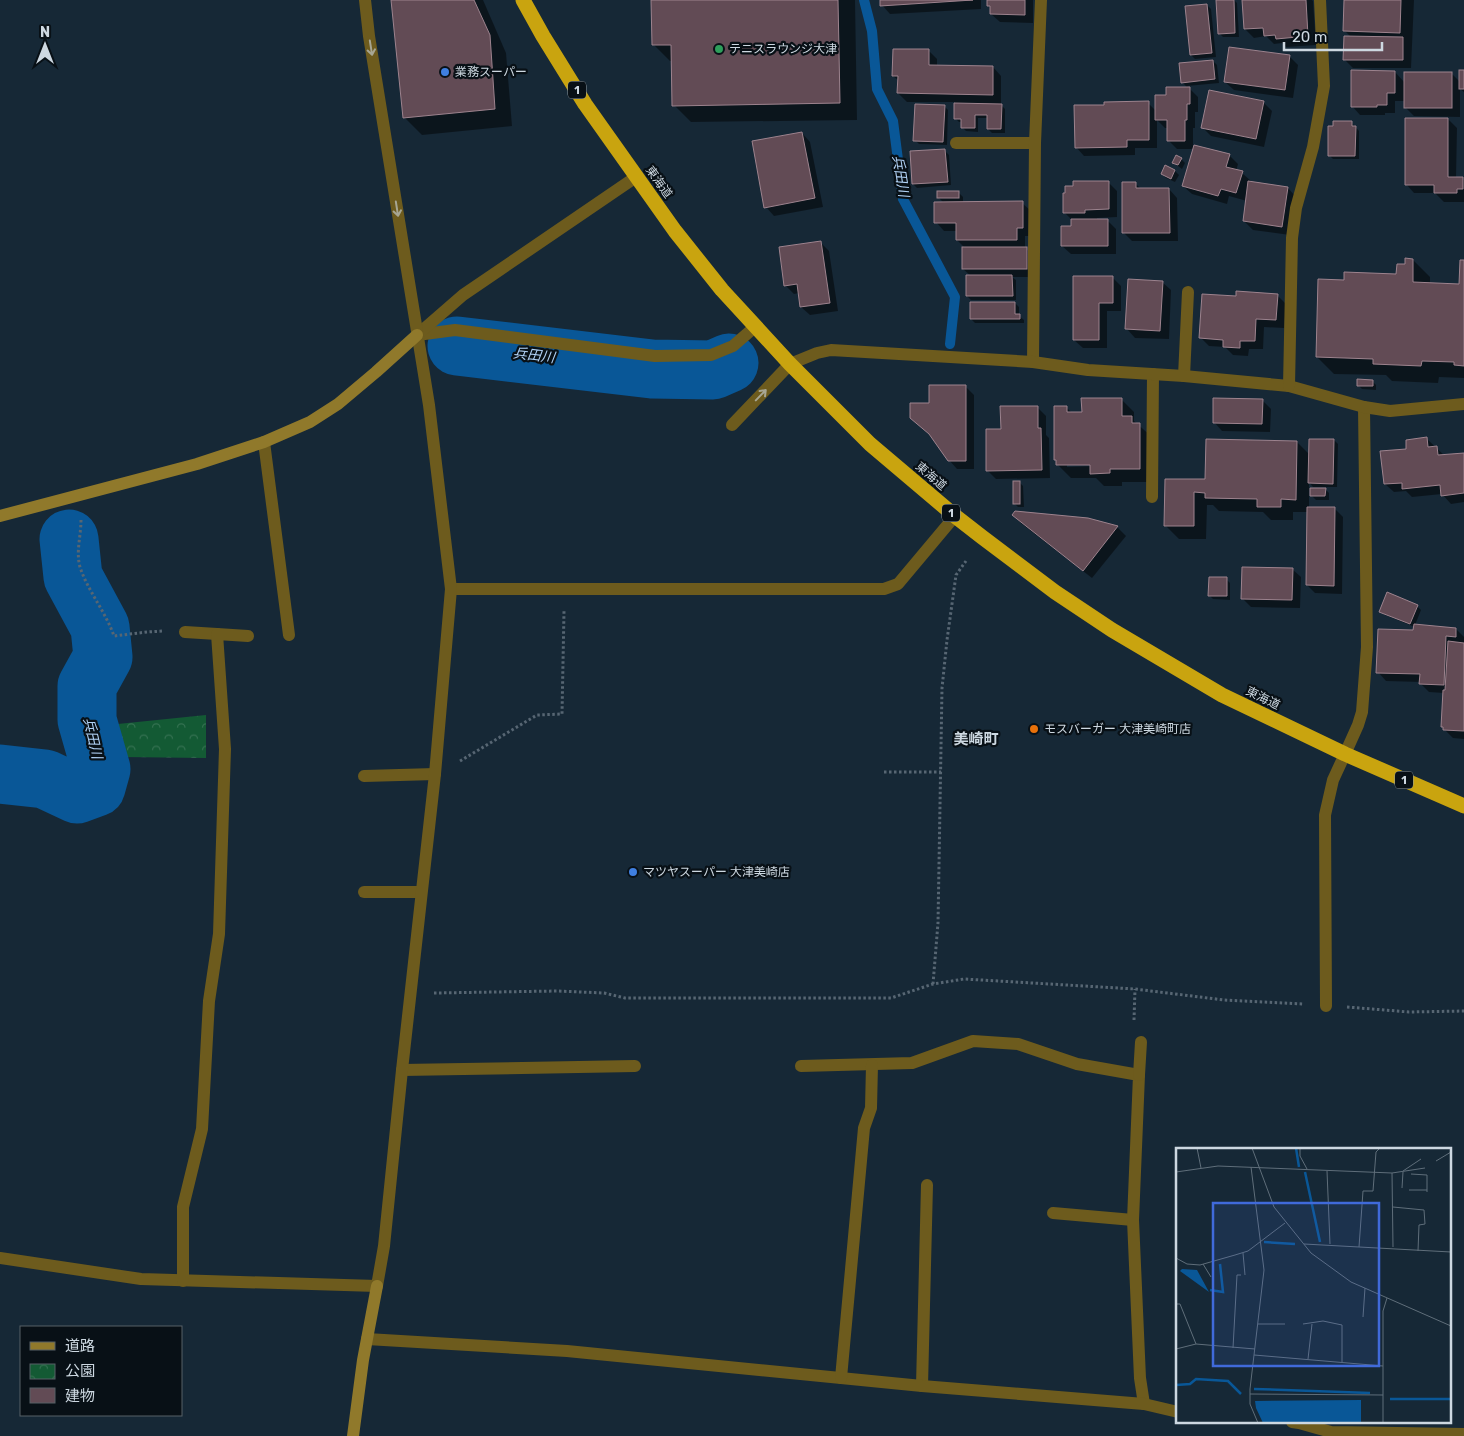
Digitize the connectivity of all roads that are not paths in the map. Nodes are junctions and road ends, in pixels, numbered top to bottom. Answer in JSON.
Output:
{"nodes":[{"id":1,"x":364,"y":0,"type":"edge"},
{"id":2,"x":524,"y":0,"type":"edge"},
{"id":3,"x":1040,"y":0,"type":"edge"},
{"id":4,"x":1320,"y":0,"type":"edge"},
{"id":5,"x":956,"y":143,"type":"dead end"},
{"id":6,"x":1035,"y":143,"type":"junction"},
{"id":7,"x":636,"y":177,"type":"junction"},
{"id":8,"x":1188,"y":292,"type":"dead end"},
{"id":9,"x":756,"y":326,"type":"junction"},
{"id":10,"x":417,"y":335,"type":"junction"},
{"id":11,"x":1032,"y":362,"type":"junction"},
{"id":12,"x":790,"y":364,"type":"junction"},
{"id":13,"x":1153,"y":374,"type":"junction"},
{"id":14,"x":1184,"y":376,"type":"junction"},
{"id":15,"x":1289,"y":386,"type":"junction"},
{"id":16,"x":1464,"y":404,"type":"edge"},
{"id":17,"x":1364,"y":407,"type":"junction"},
{"id":18,"x":732,"y":425,"type":"dead end"},
{"id":19,"x":264,"y":442,"type":"junction"},
{"id":20,"x":1152,"y":497,"type":"dead end"},
{"id":21,"x":0,"y":516,"type":"edge"},
{"id":22,"x":955,"y":516,"type":"junction"},
{"id":23,"x":451,"y":589,"type":"junction"},
{"id":24,"x":185,"y":632,"type":"road end"},
{"id":25,"x":218,"y":634,"type":"junction"},
{"id":26,"x":289,"y":635,"type":"dead end"},
{"id":27,"x":248,"y":636,"type":"dead end"},
{"id":28,"x":1345,"y":754,"type":"junction"},
{"id":29,"x":435,"y":774,"type":"junction"},
{"id":30,"x":364,"y":776,"type":"dead end"},
{"id":31,"x":1464,"y":806,"type":"edge"},
{"id":32,"x":364,"y":892,"type":"dead end"},
{"id":33,"x":422,"y":892,"type":"junction"},
{"id":34,"x":1326,"y":1006,"type":"road end"},
{"id":35,"x":1141,"y":1042,"type":"dead end"},
{"id":36,"x":872,"y":1065,"type":"junction"},
{"id":37,"x":635,"y":1066,"type":"dead end"},
{"id":38,"x":801,"y":1066,"type":"dead end"},
{"id":39,"x":402,"y":1070,"type":"junction"},
{"id":40,"x":1139,"y":1075,"type":"junction"},
{"id":41,"x":927,"y":1185,"type":"dead end"},
{"id":42,"x":1053,"y":1213,"type":"dead end"},
{"id":43,"x":1132,"y":1220,"type":"junction"},
{"id":44,"x":0,"y":1258,"type":"edge"},
{"id":45,"x":183,"y":1281,"type":"junction"},
{"id":46,"x":377,"y":1286,"type":"junction"},
{"id":47,"x":367,"y":1339,"type":"junction"},
{"id":48,"x":841,"y":1378,"type":"junction"},
{"id":49,"x":922,"y":1386,"type":"junction"},
{"id":50,"x":1144,"y":1404,"type":"junction"},
{"id":51,"x":1176,"y":1412,"type":"edge"},
{"id":52,"x":1303,"y":1424,"type":"edge"},
{"id":53,"x":1464,"y":1434,"type":"edge"},
{"id":54,"x":354,"y":1436,"type":"edge"}],
"edges":[{"from":1,"to":10,"type":"street","one_way":true},
{"from":2,"to":7,"type":"highway","name":"東海道","number":"1"},
{"from":3,"to":6,"type":"street"},
{"from":4,"to":15,"type":"street"},
{"from":5,"to":6,"type":"street"},
{"from":6,"to":11,"type":"street"},
{"from":7,"to":9,"type":"highway","name":"東海道","number":"1"},
{"from":7,"to":10,"type":"street"},
{"from":8,"to":14,"type":"street"},
{"from":9,"to":10,"type":"street"},
{"from":9,"to":12,"type":"highway","name":"東海道","number":"1"},
{"from":10,"to":19,"type":"street"},
{"from":10,"to":23,"type":"street"},
{"from":11,"to":12,"type":"street"},
{"from":11,"to":13,"type":"street"},
{"from":18,"to":12,"type":"street","one_way":true},
{"from":12,"to":22,"type":"highway","name":"東海道","number":"1"},
{"from":13,"to":14,"type":"street"},
{"from":13,"to":20,"type":"street"},
{"from":14,"to":15,"type":"street"},
{"from":15,"to":17,"type":"street"},
{"from":16,"to":17,"type":"street"},
{"from":17,"to":28,"type":"street"},
{"from":19,"to":21,"type":"street"},
{"from":19,"to":26,"type":"street"},
{"from":22,"to":23,"type":"street"},
{"from":22,"to":28,"type":"highway","name":"東海道","number":"1"},
{"from":23,"to":29,"type":"street"},
{"from":24,"to":25,"type":"street"},
{"from":25,"to":27,"type":"street"},
{"from":25,"to":45,"type":"street"},
{"from":28,"to":31,"type":"highway","name":"東海道","number":"1"},
{"from":28,"to":34,"type":"street"},
{"from":29,"to":30,"type":"street"},
{"from":29,"to":33,"type":"street"},
{"from":32,"to":33,"type":"street"},
{"from":33,"to":39,"type":"street"},
{"from":35,"to":40,"type":"street"},
{"from":36,"to":38,"type":"street"},
{"from":36,"to":40,"type":"street"},
{"from":36,"to":48,"type":"street"},
{"from":37,"to":39,"type":"street"},
{"from":39,"to":46,"type":"street"},
{"from":40,"to":43,"type":"street"},
{"from":41,"to":49,"type":"street"},
{"from":42,"to":43,"type":"street"},
{"from":43,"to":50,"type":"street"},
{"from":44,"to":45,"type":"street"},
{"from":45,"to":46,"type":"street"},
{"from":46,"to":47,"type":"street"},
{"from":47,"to":48,"type":"street"},
{"from":47,"to":54,"type":"street"},
{"from":48,"to":49,"type":"street"},
{"from":49,"to":50,"type":"street"},
{"from":50,"to":51,"type":"street"},
{"from":52,"to":53,"type":"street"}]}
